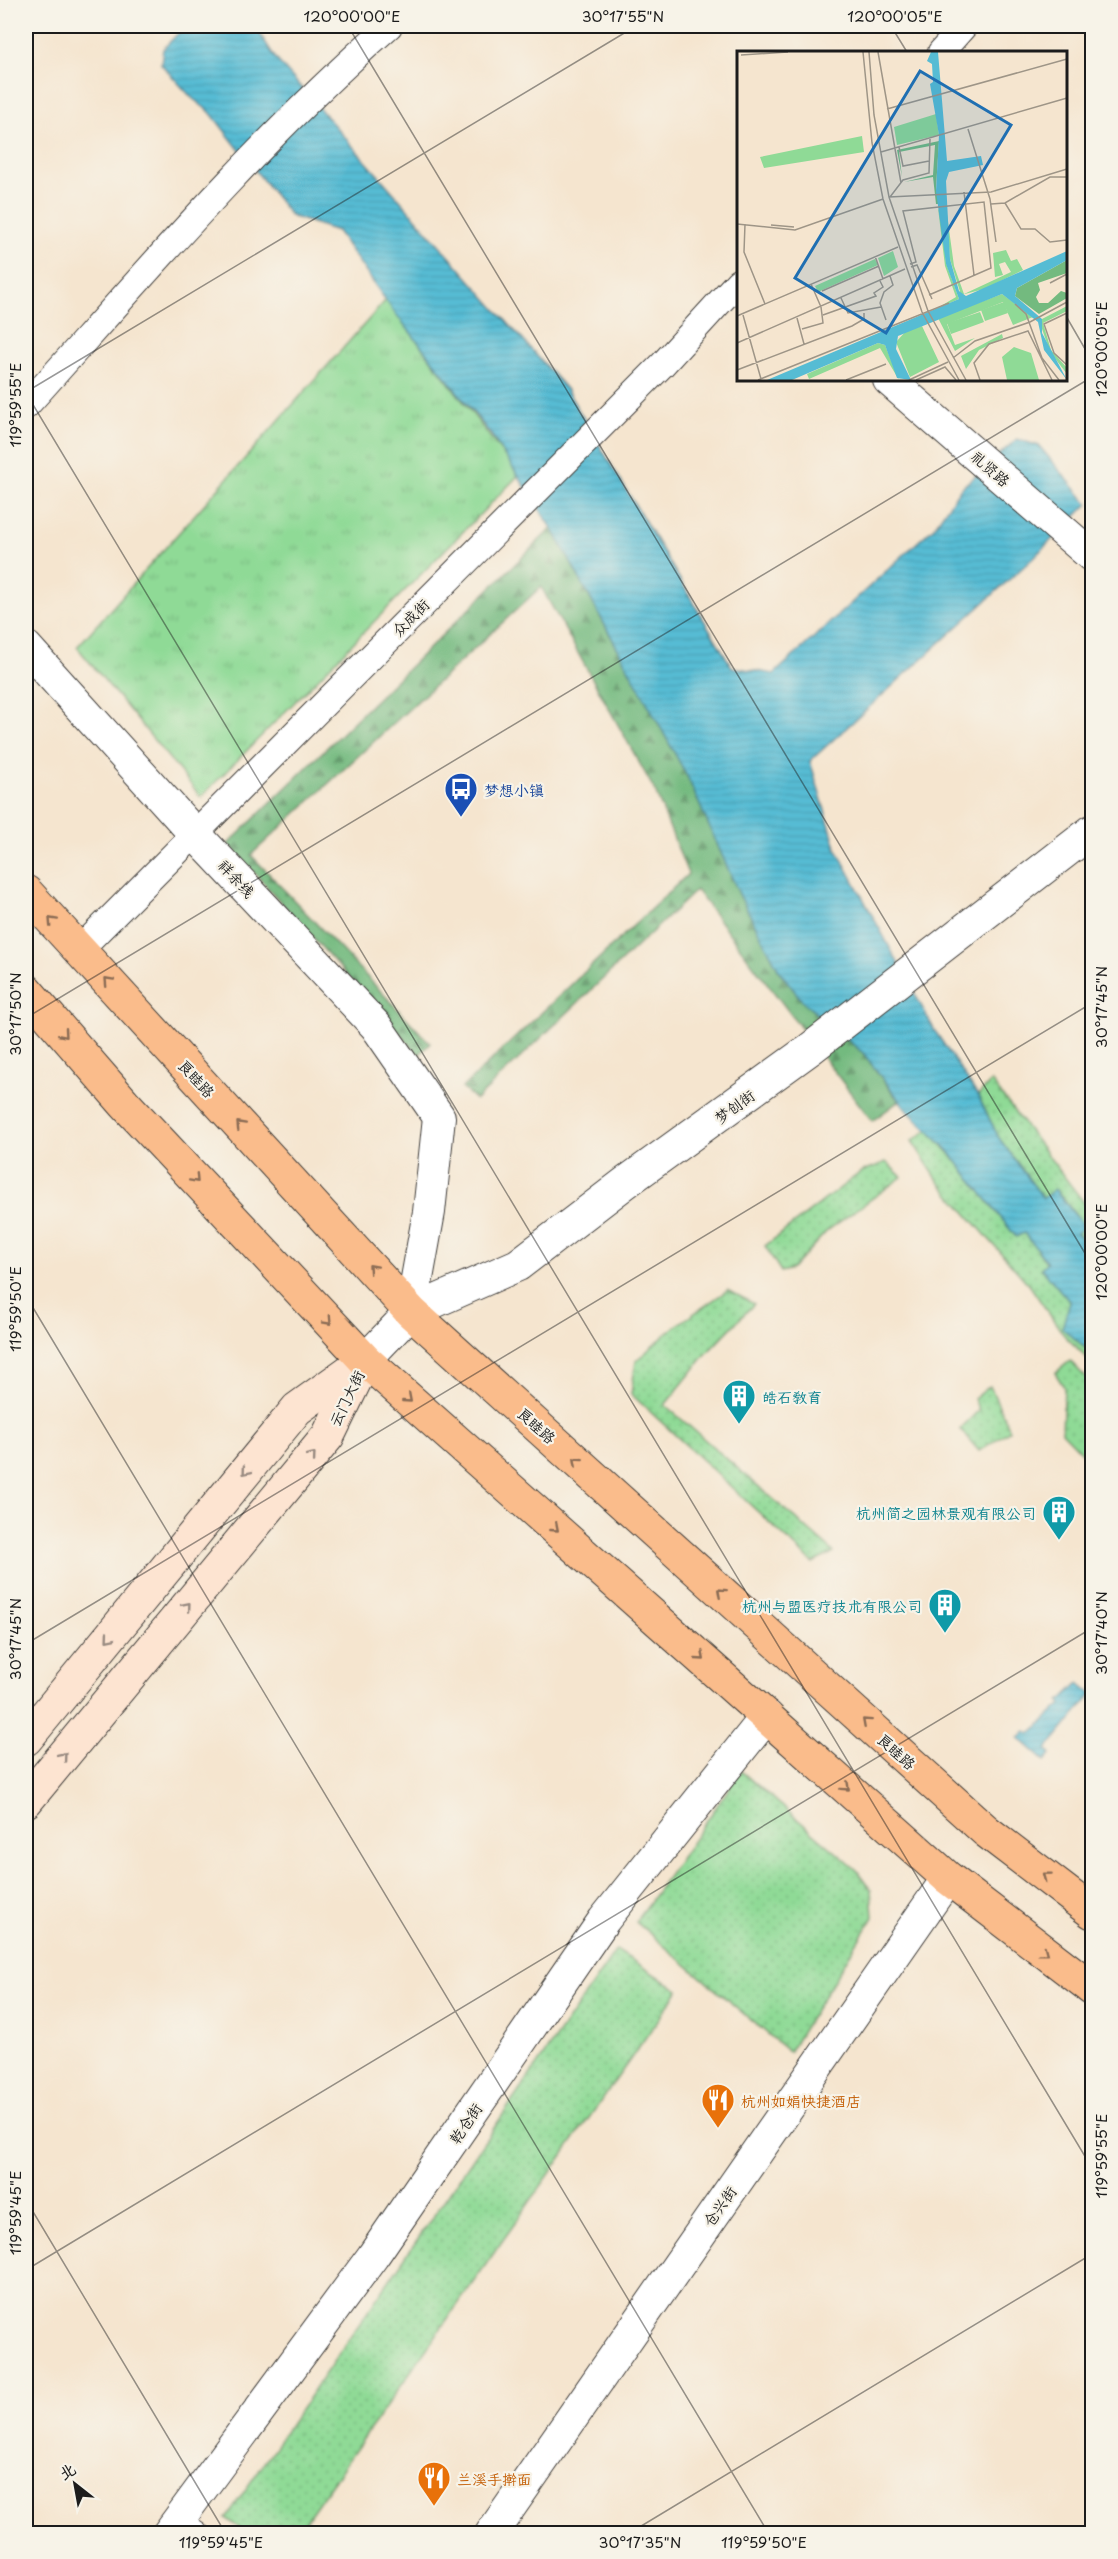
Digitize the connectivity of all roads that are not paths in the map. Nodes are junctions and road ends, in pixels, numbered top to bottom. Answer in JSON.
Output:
{"nodes":[{"id":1,"x":388,"y":26,"type":"edge"},
{"id":2,"x":964,"y":26,"type":"edge"},
{"id":3,"x":942,"y":51,"type":"edge"},
{"id":4,"x":737,"y":283,"type":"edge"},
{"id":5,"x":890,"y":381,"type":"edge"},
{"id":6,"x":26,"y":406,"type":"edge"},
{"id":7,"x":1092,"y":556,"type":"edge"},
{"id":8,"x":26,"y":647,"type":"edge"},
{"id":9,"x":1092,"y":831,"type":"edge"},
{"id":10,"x":194,"y":833,"type":"junction"},
{"id":11,"x":26,"y":892,"type":"edge"},
{"id":12,"x":79,"y":950,"type":"junction"},
{"id":13,"x":26,"y":990,"type":"edge"},
{"id":14,"x":411,"y":1312,"type":"junction"},
{"id":15,"x":364,"y":1360,"type":"junction"},
{"id":16,"x":767,"y":1716,"type":"junction"},
{"id":17,"x":26,"y":1739,"type":"edge"},
{"id":18,"x":26,"y":1801,"type":"edge"},
{"id":19,"x":948,"y":1878,"type":"junction"},
{"id":20,"x":1092,"y":1912,"type":"edge"},
{"id":21,"x":1092,"y":1988,"type":"edge"},
{"id":22,"x":180,"y":2529,"type":"edge"},
{"id":23,"x":491,"y":2534,"type":"edge"}],
"edges":[{"from":1,"to":6,"type":"street"},
{"from":2,"to":3,"type":"street"},
{"from":4,"to":10,"type":"street","name":"众成街"},
{"from":5,"to":7,"type":"street","name":"礼贤路"},
{"from":8,"to":10,"type":"street","name":"祥余线"},
{"from":9,"to":14,"type":"street","name":"梦创街"},
{"from":10,"to":12,"type":"street","name":"众成街"},
{"from":10,"to":14,"type":"street","name":"祥余线"},
{"from":12,"to":11,"type":"main road","name":"良睦路","one_way":true},
{"from":14,"to":12,"type":"main road","name":"良睦路","one_way":true},
{"from":13,"to":15,"type":"main road","one_way":true},
{"from":14,"to":15,"type":"street","name":"梦创街"},
{"from":20,"to":14,"type":"main road","name":"良睦路","one_way":true},
{"from":15,"to":16,"type":"main road","one_way":true},
{"from":15,"to":17,"type":"main road","name":"云门大街","one_way":true},
{"from":18,"to":15,"type":"main road","name":"云门大街","one_way":true},
{"from":16,"to":19,"type":"main road","one_way":true},
{"from":16,"to":22,"type":"street","name":"乾仓街"},
{"from":19,"to":21,"type":"main road","one_way":true},
{"from":19,"to":23,"type":"street","name":"仓兴街"}]}
